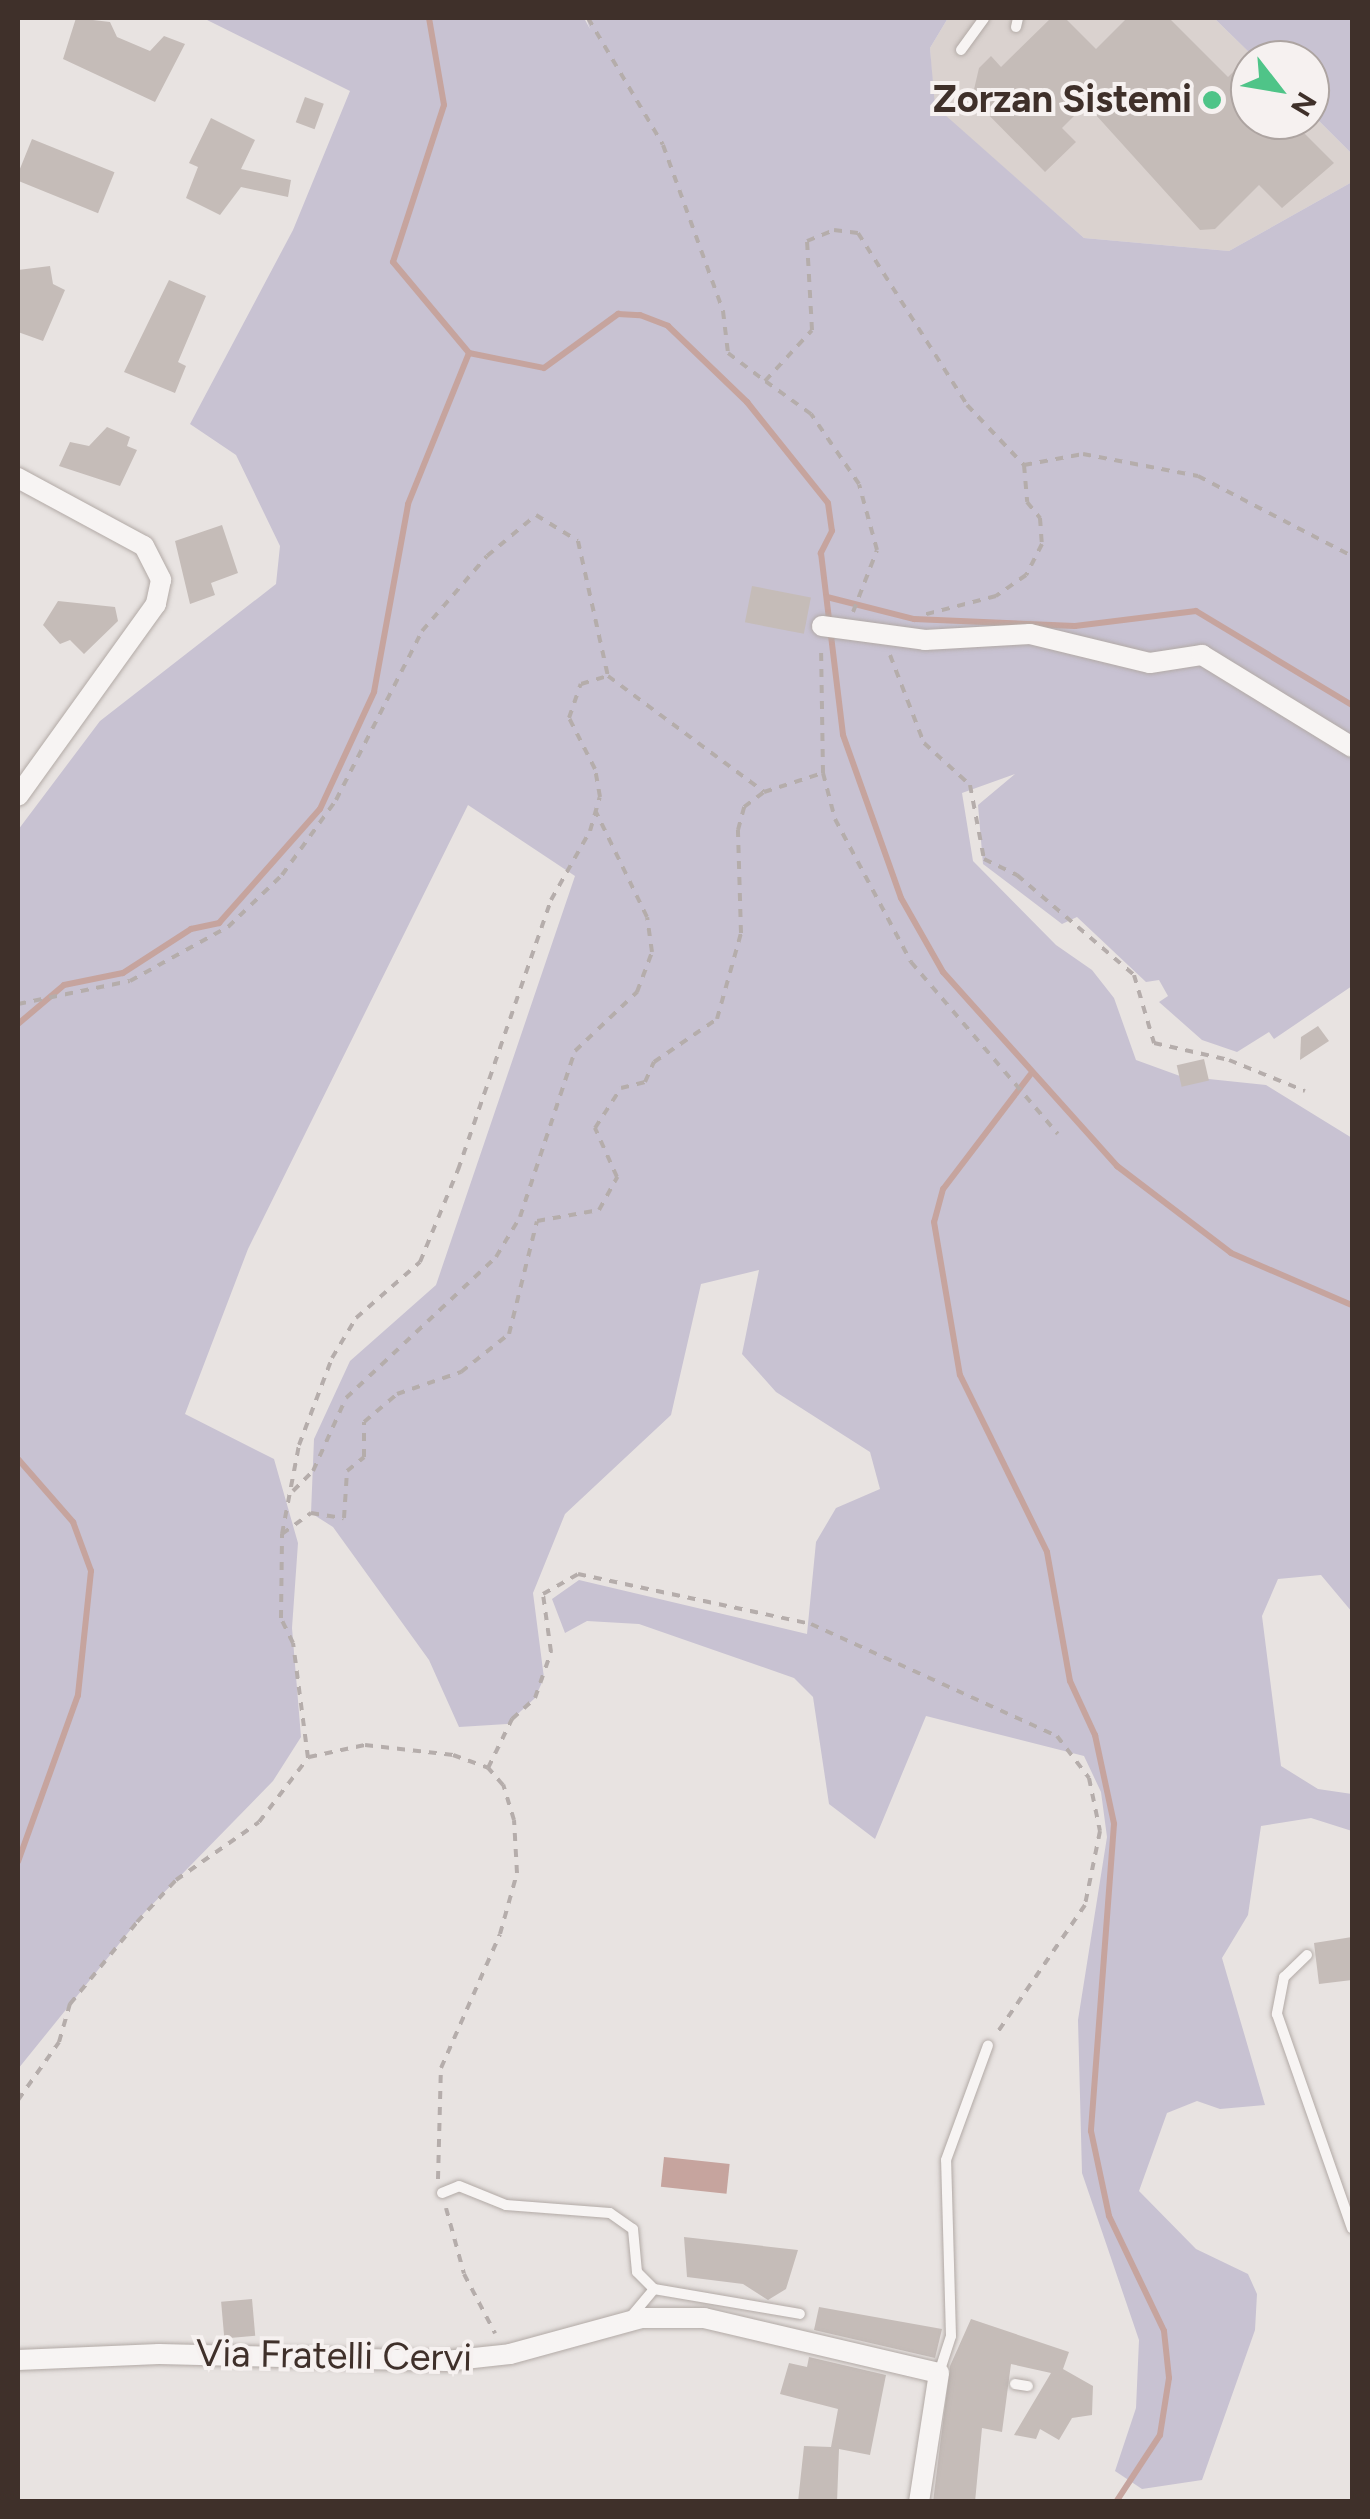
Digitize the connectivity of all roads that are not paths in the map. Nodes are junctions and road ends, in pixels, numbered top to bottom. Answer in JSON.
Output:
{"nodes":[{"id":1,"x":984,"y":18,"type":"edge"},
{"id":2,"x":962,"y":50,"type":"dead end"},
{"id":3,"x":18,"y":478,"type":"edge"},
{"id":4,"x":822,"y":626,"type":"dead end"},
{"id":5,"x":1352,"y":747,"type":"edge"},
{"id":6,"x":18,"y":796,"type":"edge"},
{"id":7,"x":1307,"y":1955,"type":"dead end"},
{"id":8,"x":988,"y":2044,"type":"road end"},
{"id":9,"x":442,"y":2193,"type":"road end"},
{"id":10,"x":1352,"y":2228,"type":"edge"},
{"id":11,"x":654,"y":2289,"type":"junction"},
{"id":12,"x":800,"y":2314,"type":"dead end"},
{"id":13,"x":626,"y":2321,"type":"junction"},
{"id":14,"x":18,"y":2360,"type":"edge"},
{"id":15,"x":939,"y":2373,"type":"junction"},
{"id":16,"x":920,"y":2502,"type":"edge"}],
"edges":[{"from":1,"to":2,"type":"lane"},
{"from":3,"to":6,"type":"street"},
{"from":4,"to":5,"type":"street"},
{"from":7,"to":10,"type":"lane"},
{"from":8,"to":15,"type":"lane"},
{"from":9,"to":11,"type":"lane"},
{"from":11,"to":12,"type":"lane"},
{"from":11,"to":13,"type":"lane"},
{"from":13,"to":14,"type":"street","name":"Via Fratelli Cervi"},
{"from":13,"to":15,"type":"street","name":"Via Fratelli Cervi"},
{"from":15,"to":16,"type":"street"}]}
